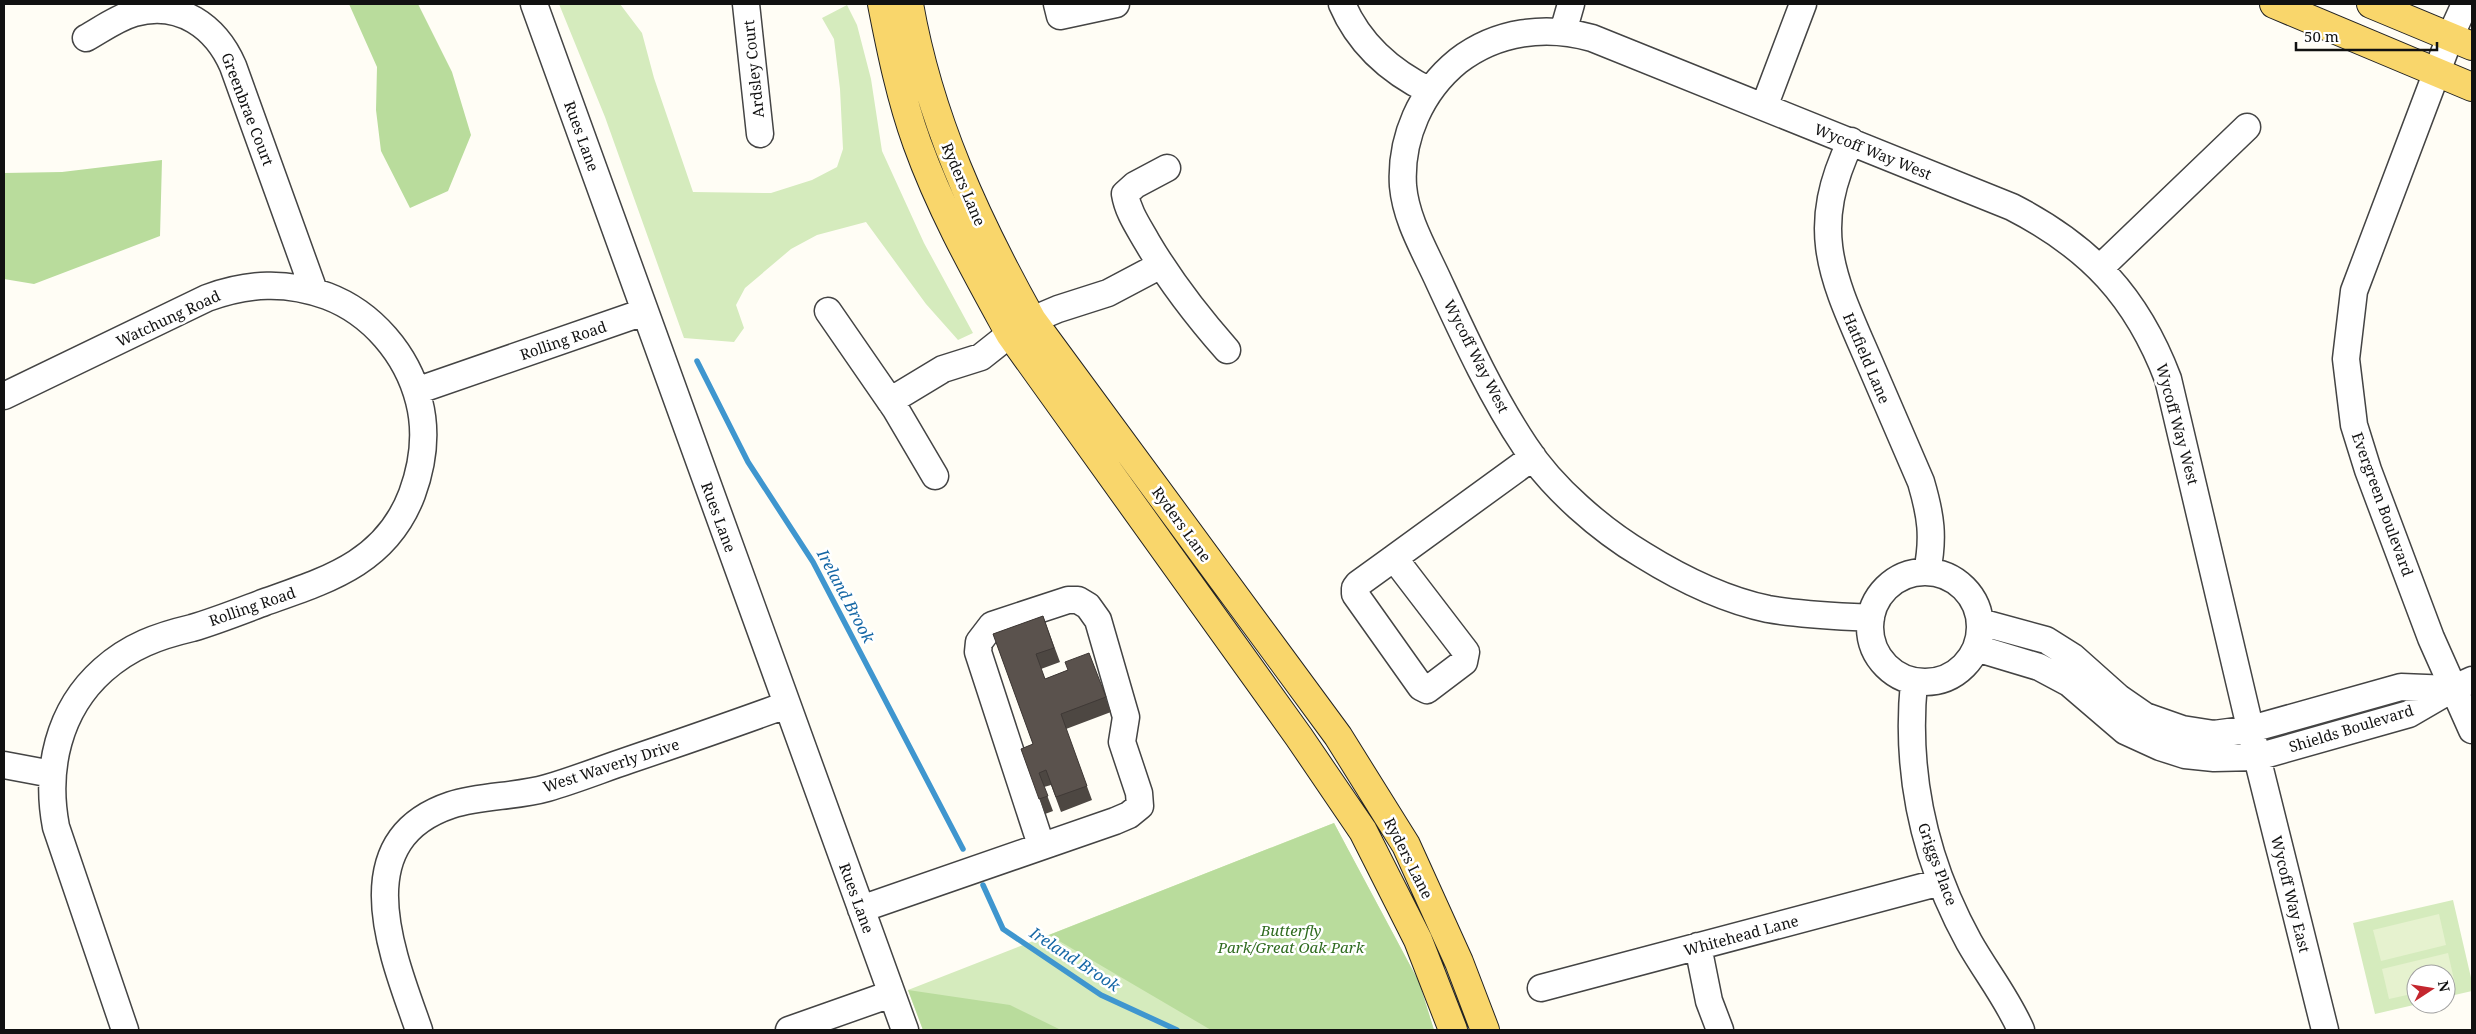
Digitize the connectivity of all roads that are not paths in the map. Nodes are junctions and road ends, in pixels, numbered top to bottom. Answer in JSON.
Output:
{"nodes":[{"id":1,"x":534,"y":4,"type":"edge"},
{"id":2,"x":746,"y":4,"type":"edge"},
{"id":3,"x":882,"y":4,"type":"edge"},
{"id":4,"x":909,"y":4,"type":"edge"},
{"id":5,"x":1116,"y":4,"type":"edge"},
{"id":6,"x":1342,"y":4,"type":"edge"},
{"id":7,"x":1571,"y":4,"type":"edge"},
{"id":8,"x":1803,"y":4,"type":"edge"},
{"id":9,"x":2274,"y":4,"type":"edge"},
{"id":10,"x":2371,"y":4,"type":"edge"},
{"id":11,"x":2465,"y":4,"type":"edge"},
{"id":12,"x":1058,"y":10,"type":"edge"},
{"id":13,"x":1563,"y":32,"type":"junction"},
{"id":14,"x":86,"y":38,"type":"dead end"},
{"id":15,"x":2461,"y":41,"type":"edge"},
{"id":16,"x":2438,"y":72,"type":"junction"},
{"id":17,"x":2472,"y":87,"type":"edge"},
{"id":18,"x":1430,"y":90,"type":"junction"},
{"id":19,"x":1764,"y":107,"type":"junction"},
{"id":20,"x":2247,"y":127,"type":"dead end"},
{"id":21,"x":760,"y":134,"type":"dead end"},
{"id":22,"x":1851,"y":141,"type":"junction"},
{"id":23,"x":1167,"y":168,"type":"dead end"},
{"id":24,"x":1161,"y":265,"type":"junction"},
{"id":25,"x":2100,"y":268,"type":"junction"},
{"id":26,"x":314,"y":291,"type":"junction"},
{"id":27,"x":828,"y":311,"type":"dead end"},
{"id":28,"x":644,"y":312,"type":"junction"},
{"id":29,"x":1021,"y":327,"type":"junction"},
{"id":30,"x":1227,"y":350,"type":"dead end"},
{"id":31,"x":416,"y":391,"type":"junction"},
{"id":32,"x":4,"y":396,"type":"edge"},
{"id":33,"x":890,"y":401,"type":"junction"},
{"id":34,"x":1533,"y":457,"type":"junction"},
{"id":35,"x":935,"y":476,"type":"dead end"},
{"id":36,"x":1394,"y":558,"type":"junction"},
{"id":37,"x":1927,"y":572,"type":"junction"},
{"id":38,"x":1870,"y":618,"type":"junction"},
{"id":39,"x":1980,"y":622,"type":"junction"},
{"id":40,"x":1976,"y":648,"type":"junction"},
{"id":41,"x":1914,"y":682,"type":"junction"},
{"id":42,"x":2462,"y":685,"type":"edge"},
{"id":43,"x":786,"y":705,"type":"junction"},
{"id":44,"x":2251,"y":729,"type":"junction"},
{"id":45,"x":2472,"y":730,"type":"edge"},
{"id":46,"x":2257,"y":757,"type":"junction"},
{"id":47,"x":4,"y":765,"type":"edge"},
{"id":48,"x":52,"y":774,"type":"junction"},
{"id":49,"x":1041,"y":845,"type":"junction"},
{"id":50,"x":1941,"y":882,"type":"junction"},
{"id":51,"x":862,"y":909,"type":"junction"},
{"id":52,"x":1698,"y":946,"type":"junction"},
{"id":53,"x":1541,"y":988,"type":"dead end"},
{"id":54,"x":891,"y":994,"type":"junction"},
{"id":55,"x":125,"y":1030,"type":"edge"},
{"id":56,"x":419,"y":1030,"type":"edge"},
{"id":57,"x":789,"y":1030,"type":"edge"},
{"id":58,"x":904,"y":1030,"type":"edge"},
{"id":59,"x":1452,"y":1030,"type":"edge"},
{"id":60,"x":1485,"y":1030,"type":"edge"},
{"id":61,"x":1720,"y":1030,"type":"edge"},
{"id":62,"x":2021,"y":1030,"type":"edge"},
{"id":63,"x":2325,"y":1030,"type":"edge"}],
"edges":[{"from":1,"to":28,"type":"street","name":"Rues Lane"},
{"from":2,"to":21,"type":"street","name":"Ardsley Court"},
{"from":3,"to":29,"type":"main road","name":"Ryders Lane"},
{"from":4,"to":29,"type":"main road","name":"Ryders Lane"},
{"from":5,"to":12,"type":"street"},
{"from":6,"to":18,"type":"street"},
{"from":7,"to":13,"type":"street"},
{"from":8,"to":19,"type":"street"},
{"from":9,"to":16,"type":"main road"},
{"from":10,"to":15,"type":"main road"},
{"from":11,"to":15,"type":"street","name":"Evergreen Boulevard"},
{"from":13,"to":18,"type":"street","name":"Wycoff Way West"},
{"from":13,"to":19,"type":"street","name":"Wycoff Way West"},
{"from":14,"to":26,"type":"street","name":"Greenbrae Court"},
{"from":15,"to":16,"type":"street","name":"Evergreen Boulevard"},
{"from":16,"to":17,"type":"main road"},
{"from":16,"to":42,"type":"street","name":"Evergreen Boulevard"},
{"from":18,"to":34,"type":"street","name":"Wycoff Way West"},
{"from":19,"to":22,"type":"street","name":"Wycoff Way West"},
{"from":20,"to":25,"type":"street"},
{"from":22,"to":25,"type":"street","name":"Wycoff Way West"},
{"from":22,"to":37,"type":"street","name":"Hatfield Lane"},
{"from":23,"to":24,"type":"street"},
{"from":24,"to":29,"type":"street"},
{"from":24,"to":30,"type":"street"},
{"from":25,"to":44,"type":"street","name":"Wycoff Way West"},
{"from":26,"to":31,"type":"street","name":"Watchung Road"},
{"from":26,"to":32,"type":"street","name":"Watchung Road"},
{"from":27,"to":33,"type":"street"},
{"from":28,"to":31,"type":"street","name":"Rolling Road"},
{"from":28,"to":43,"type":"street","name":"Rues Lane"},
{"from":29,"to":33,"type":"street"},
{"from":29,"to":59,"type":"main road","name":"Ryders Lane"},
{"from":29,"to":60,"type":"main road","name":"Ryders Lane"},
{"from":31,"to":48,"type":"street","name":"Rolling Road"},
{"from":33,"to":35,"type":"street"},
{"from":34,"to":36,"type":"street"},
{"from":34,"to":38,"type":"street"},
{"from":36,"to":36,"type":"street"},
{"from":37,"to":38,"type":"street"},
{"from":37,"to":39,"type":"street"},
{"from":38,"to":41,"type":"street"},
{"from":39,"to":40,"type":"street"},
{"from":39,"to":44,"type":"street","name":"Shields Boulevard"},
{"from":40,"to":41,"type":"street"},
{"from":40,"to":46,"type":"street","name":"Shields Boulevard"},
{"from":41,"to":50,"type":"street","name":"Griggs Place"},
{"from":42,"to":44,"type":"street","name":"Shields Boulevard"},
{"from":42,"to":45,"type":"street","name":"Evergreen Boulevard"},
{"from":42,"to":46,"type":"street","name":"Shields Boulevard"},
{"from":43,"to":51,"type":"street","name":"Rues Lane"},
{"from":43,"to":56,"type":"street","name":"West Waverly Drive"},
{"from":44,"to":46,"type":"street","name":"Wycoff Way West"},
{"from":46,"to":63,"type":"street","name":"Wycoff Way East"},
{"from":47,"to":48,"type":"street"},
{"from":48,"to":55,"type":"street","name":"Rolling Road"},
{"from":49,"to":49,"type":"street"},
{"from":49,"to":51,"type":"street"},
{"from":50,"to":52,"type":"street","name":"Whitehead Lane"},
{"from":50,"to":62,"type":"street","name":"Griggs Place"},
{"from":51,"to":54,"type":"street","name":"Rues Lane"},
{"from":52,"to":53,"type":"street","name":"Whitehead Lane"},
{"from":52,"to":61,"type":"street"},
{"from":54,"to":57,"type":"street"},
{"from":54,"to":58,"type":"street","name":"Rues Lane"}]}
